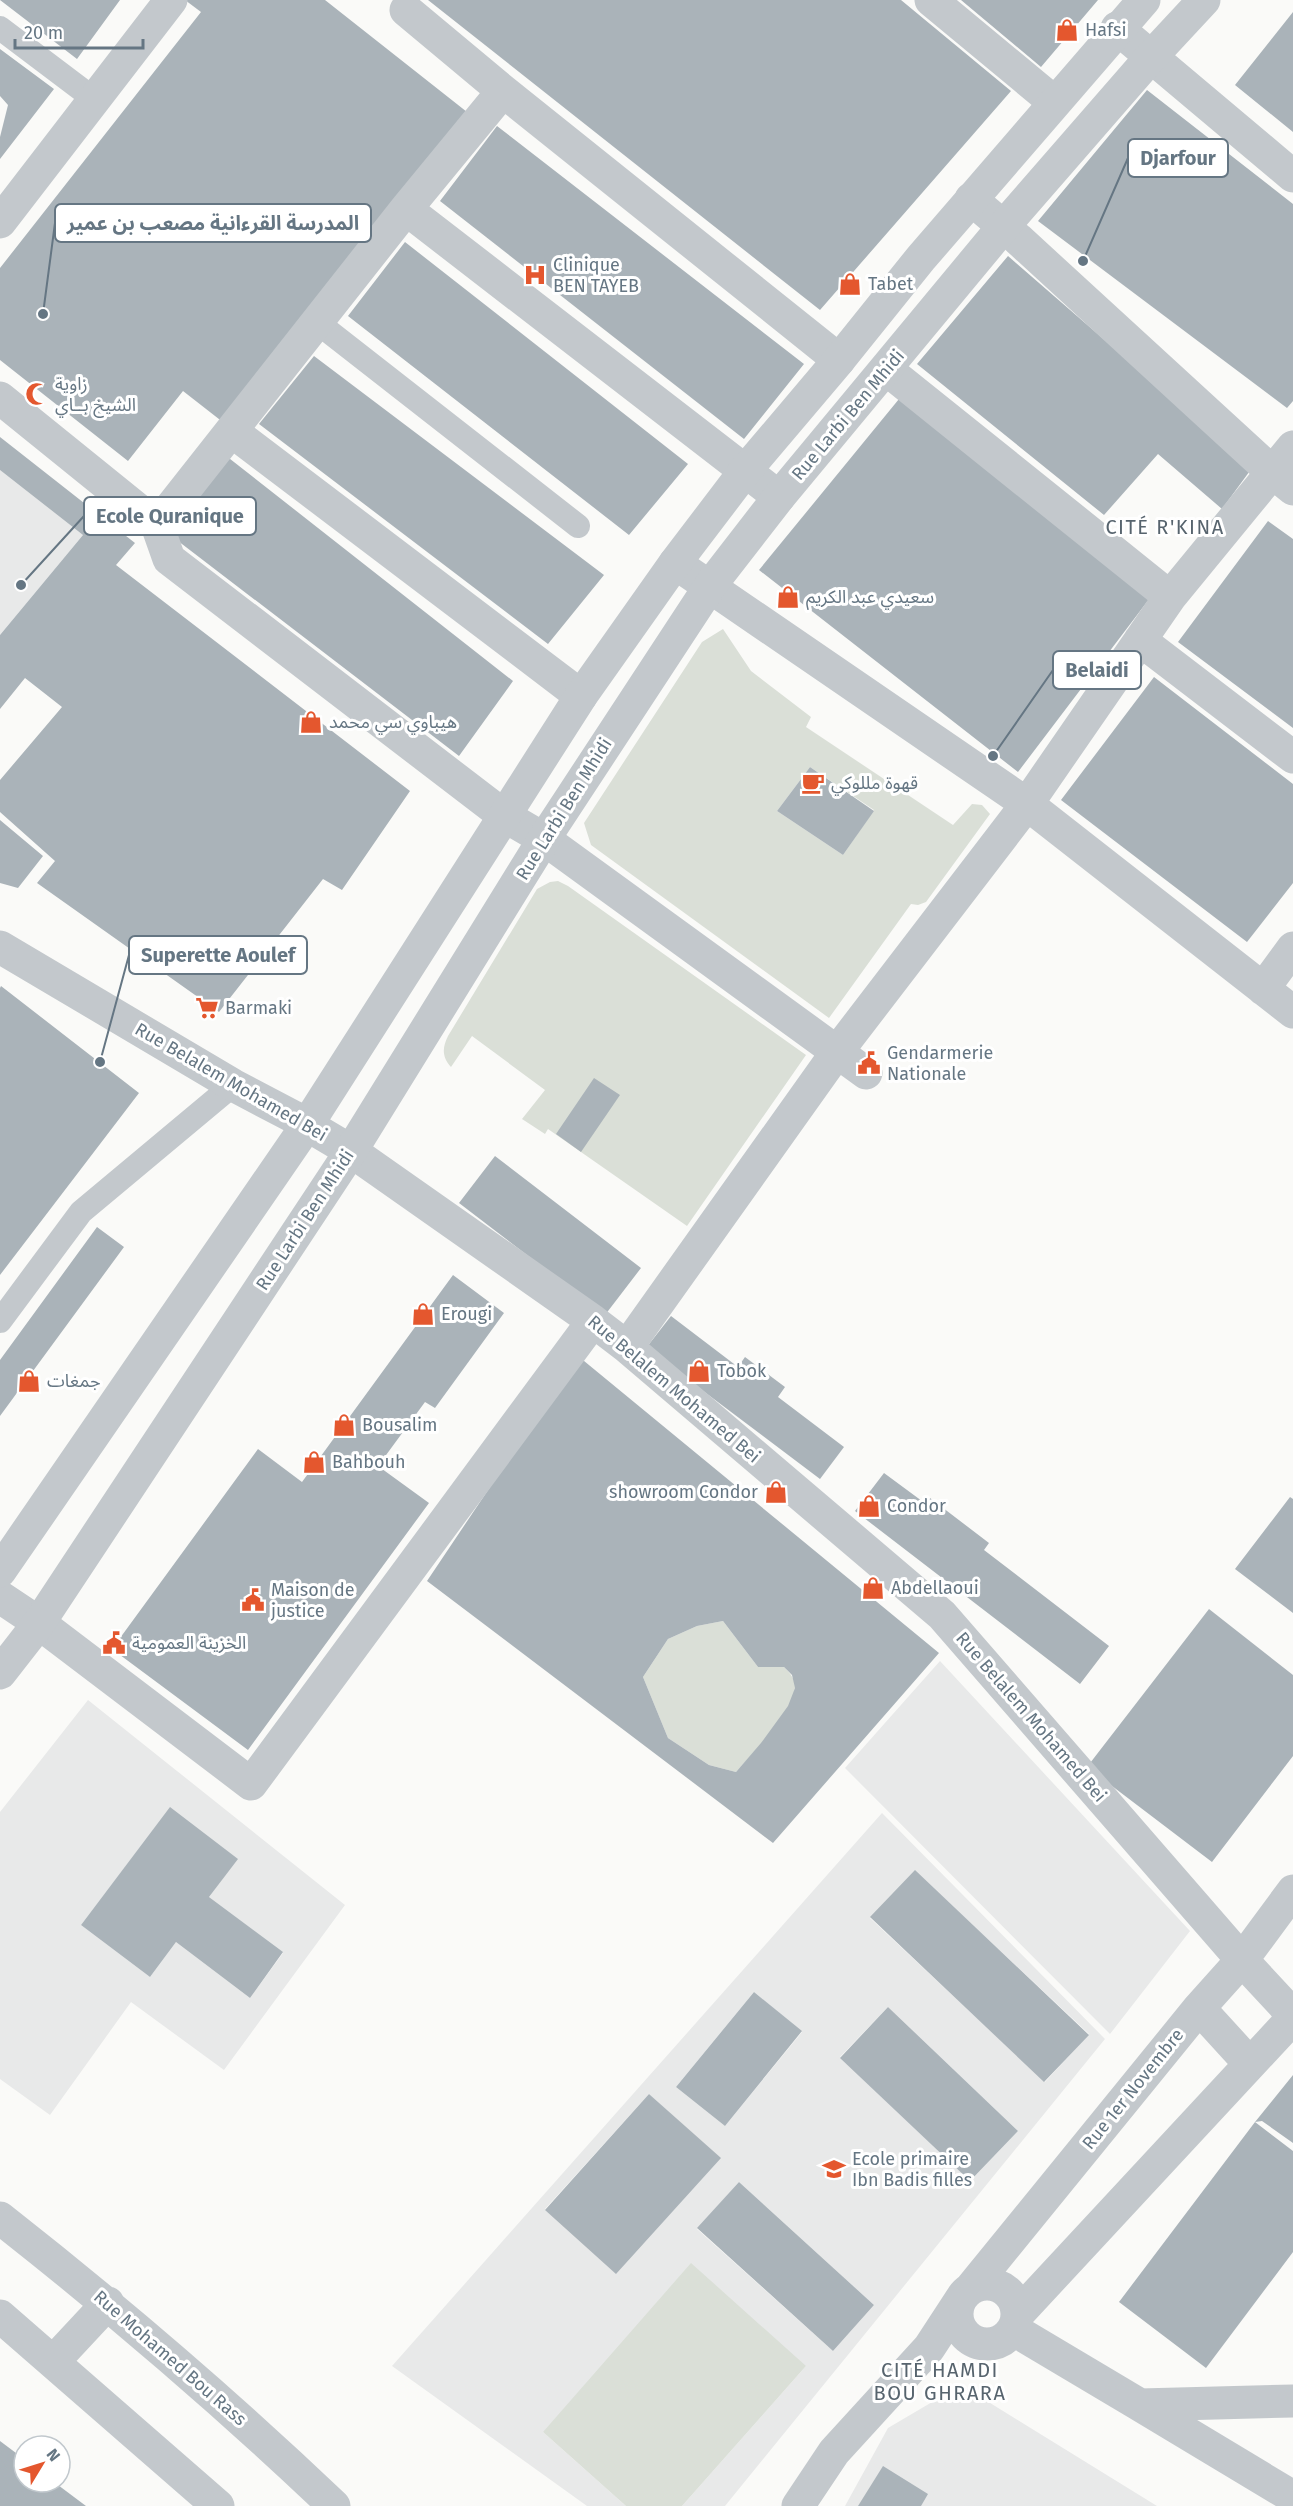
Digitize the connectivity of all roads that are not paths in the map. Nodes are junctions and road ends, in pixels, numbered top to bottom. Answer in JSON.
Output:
{"nodes":[{"id":1,"x":171,"y":0,"type":"edge"},
{"id":2,"x":931,"y":0,"type":"edge"},
{"id":3,"x":1144,"y":0,"type":"edge"},
{"id":4,"x":1204,"y":0,"type":"edge"},
{"id":5,"x":406,"y":10,"type":"dead end"},
{"id":6,"x":0,"y":28,"type":"edge"},
{"id":7,"x":1117,"y":28,"type":"junction"},
{"id":8,"x":1151,"y":57,"type":"junction"},
{"id":9,"x":503,"y":91,"type":"junction"},
{"id":10,"x":94,"y":99,"type":"junction"},
{"id":11,"x":1054,"y":102,"type":"junction"},
{"id":12,"x":1293,"y":176,"type":"edge"},
{"id":13,"x":971,"y":199,"type":"junction"},
{"id":14,"x":406,"y":209,"type":"junction"},
{"id":15,"x":0,"y":222,"type":"edge"},
{"id":16,"x":1003,"y":227,"type":"junction"},
{"id":17,"x":318,"y":323,"type":"junction"},
{"id":18,"x":839,"y":360,"type":"junction"},
{"id":19,"x":886,"y":369,"type":"junction"},
{"id":20,"x":0,"y":398,"type":"edge"},
{"id":21,"x":233,"y":432,"type":"junction"},
{"id":22,"x":1293,"y":447,"type":"edge"},
{"id":23,"x":745,"y":471,"type":"junction"},
{"id":24,"x":1283,"y":480,"type":"edge"},
{"id":25,"x":779,"y":498,"type":"junction"},
{"id":26,"x":157,"y":525,"type":"junction"},
{"id":27,"x":578,"y":526,"type":"dead end"},
{"id":28,"x":675,"y":563,"type":"junction"},
{"id":29,"x":710,"y":586,"type":"junction"},
{"id":30,"x":1170,"y":597,"type":"junction"},
{"id":31,"x":1140,"y":639,"type":"junction"},
{"id":32,"x":581,"y":696,"type":"junction"},
{"id":33,"x":1293,"y":758,"type":"edge"},
{"id":34,"x":1027,"y":804,"type":"junction"},
{"id":35,"x":503,"y":815,"type":"junction"},
{"id":36,"x":544,"y":839,"type":"junction"},
{"id":37,"x":0,"y":947,"type":"edge"},
{"id":38,"x":1293,"y":948,"type":"edge"},
{"id":39,"x":1263,"y":989,"type":"junction"},
{"id":40,"x":1293,"y":1012,"type":"edge"},
{"id":41,"x":837,"y":1052,"type":"junction"},
{"id":42,"x":866,"y":1073,"type":"dead end"},
{"id":43,"x":233,"y":1085,"type":"junction"},
{"id":44,"x":307,"y":1125,"type":"junction"},
{"id":45,"x":351,"y":1151,"type":"junction"},
{"id":46,"x":593,"y":1321,"type":"junction"},
{"id":47,"x":0,"y":1322,"type":"edge"},
{"id":48,"x":627,"y":1347,"type":"junction"},
{"id":49,"x":0,"y":1571,"type":"edge"},
{"id":50,"x":0,"y":1597,"type":"edge"},
{"id":51,"x":39,"y":1623,"type":"junction"},
{"id":52,"x":0,"y":1673,"type":"edge"},
{"id":53,"x":1293,"y":1891,"type":"edge"},
{"id":54,"x":1242,"y":1960,"type":"junction"},
{"id":55,"x":1199,"y":2008,"type":"junction"},
{"id":56,"x":1293,"y":2016,"type":"edge"},
{"id":57,"x":1250,"y":2064,"type":"junction"},
{"id":58,"x":0,"y":2218,"type":"edge"},
{"id":59,"x":967,"y":2293,"type":"junction"},
{"id":60,"x":108,"y":2303,"type":"junction"},
{"id":61,"x":0,"y":2316,"type":"edge"},
{"id":62,"x":1006,"y":2330,"type":"junction"},
{"id":63,"x":929,"y":2348,"type":"junction"},
{"id":64,"x":53,"y":2362,"type":"junction"},
{"id":65,"x":1293,"y":2401,"type":"edge"},
{"id":66,"x":1140,"y":2405,"type":"junction"},
{"id":67,"x":1293,"y":2497,"type":"edge"},
{"id":68,"x":218,"y":2506,"type":"edge"},
{"id":69,"x":334,"y":2506,"type":"edge"},
{"id":70,"x":798,"y":2506,"type":"edge"}],
"edges":[{"from":1,"to":10,"type":"street"},
{"from":2,"to":11,"type":"street"},
{"from":3,"to":7,"type":"street"},
{"from":4,"to":8,"type":"street","name":"Rue Larbi Ben Mhidi"},
{"from":5,"to":9,"type":"street"},
{"from":6,"to":10,"type":"lane"},
{"from":7,"to":8,"type":"street"},
{"from":7,"to":11,"type":"street"},
{"from":8,"to":12,"type":"street"},
{"from":8,"to":16,"type":"street","name":"Rue Larbi Ben Mhidi"},
{"from":9,"to":14,"type":"street"},
{"from":9,"to":18,"type":"street"},
{"from":10,"to":15,"type":"street"},
{"from":11,"to":13,"type":"street"},
{"from":13,"to":16,"type":"street"},
{"from":13,"to":18,"type":"street"},
{"from":14,"to":17,"type":"street"},
{"from":14,"to":23,"type":"street"},
{"from":16,"to":19,"type":"street","name":"Rue Larbi Ben Mhidi"},
{"from":16,"to":24,"type":"street"},
{"from":17,"to":21,"type":"street"},
{"from":17,"to":27,"type":"lane"},
{"from":18,"to":23,"type":"street"},
{"from":19,"to":25,"type":"street","name":"Rue Larbi Ben Mhidi"},
{"from":19,"to":30,"type":"street"},
{"from":20,"to":26,"type":"street"},
{"from":21,"to":26,"type":"street"},
{"from":21,"to":32,"type":"street"},
{"from":22,"to":24,"type":"street"},
{"from":23,"to":25,"type":"street"},
{"from":23,"to":28,"type":"street"},
{"from":24,"to":30,"type":"street"},
{"from":25,"to":29,"type":"street","name":"Rue Larbi Ben Mhidi"},
{"from":26,"to":35,"type":"street"},
{"from":28,"to":29,"type":"street"},
{"from":28,"to":32,"type":"street"},
{"from":29,"to":34,"type":"street"},
{"from":29,"to":36,"type":"street","name":"Rue Larbi Ben Mhidi"},
{"from":30,"to":31,"type":"street"},
{"from":31,"to":33,"type":"street"},
{"from":31,"to":34,"type":"street"},
{"from":32,"to":35,"type":"street"},
{"from":34,"to":39,"type":"street"},
{"from":34,"to":41,"type":"street"},
{"from":35,"to":36,"type":"street"},
{"from":35,"to":44,"type":"street"},
{"from":36,"to":41,"type":"street"},
{"from":36,"to":45,"type":"street","name":"Rue Larbi Ben Mhidi"},
{"from":37,"to":43,"type":"street","name":"Rue Belalem Mohamed Bei"},
{"from":38,"to":39,"type":"street"},
{"from":39,"to":40,"type":"street"},
{"from":41,"to":42,"type":"street"},
{"from":41,"to":48,"type":"street"},
{"from":43,"to":44,"type":"street","name":"Rue Belalem Mohamed Bei"},
{"from":43,"to":47,"type":"lane"},
{"from":44,"to":45,"type":"street","name":"Rue Belalem Mohamed Bei"},
{"from":44,"to":49,"type":"street"},
{"from":45,"to":46,"type":"street","name":"Rue Belalem Mohamed Bei"},
{"from":45,"to":51,"type":"street","name":"Rue Larbi Ben Mhidi"},
{"from":46,"to":48,"type":"street","name":"Rue Belalem Mohamed Bei"},
{"from":46,"to":51,"type":"street"},
{"from":48,"to":54,"type":"street","name":"Rue Belalem Mohamed Bei"},
{"from":50,"to":51,"type":"street"},
{"from":51,"to":52,"type":"street","name":"Rue Larbi Ben Mhidi"},
{"from":53,"to":54,"type":"street","name":"Rue 1er Novembre"},
{"from":54,"to":55,"type":"street","name":"Rue 1er Novembre"},
{"from":54,"to":56,"type":"street","name":"Rue Belalem Mohamed Bei"},
{"from":55,"to":57,"type":"street"},
{"from":55,"to":59,"type":"street","name":"Rue 1er Novembre"},
{"from":56,"to":57,"type":"street"},
{"from":57,"to":62,"type":"street"},
{"from":58,"to":60,"type":"street","name":"Rue Mohamed Bou Rass"},
{"from":59,"to":62,"type":"street"},
{"from":59,"to":62,"type":"street"},
{"from":59,"to":63,"type":"street","name":"Rue 1er Novembre"},
{"from":60,"to":64,"type":"street"},
{"from":60,"to":69,"type":"street","name":"Rue Mohamed Bou Rass"},
{"from":61,"to":64,"type":"street"},
{"from":62,"to":63,"type":"street"},
{"from":62,"to":66,"type":"street"},
{"from":63,"to":70,"type":"street"},
{"from":64,"to":68,"type":"street"},
{"from":65,"to":66,"type":"street"},
{"from":66,"to":67,"type":"street"}]}
